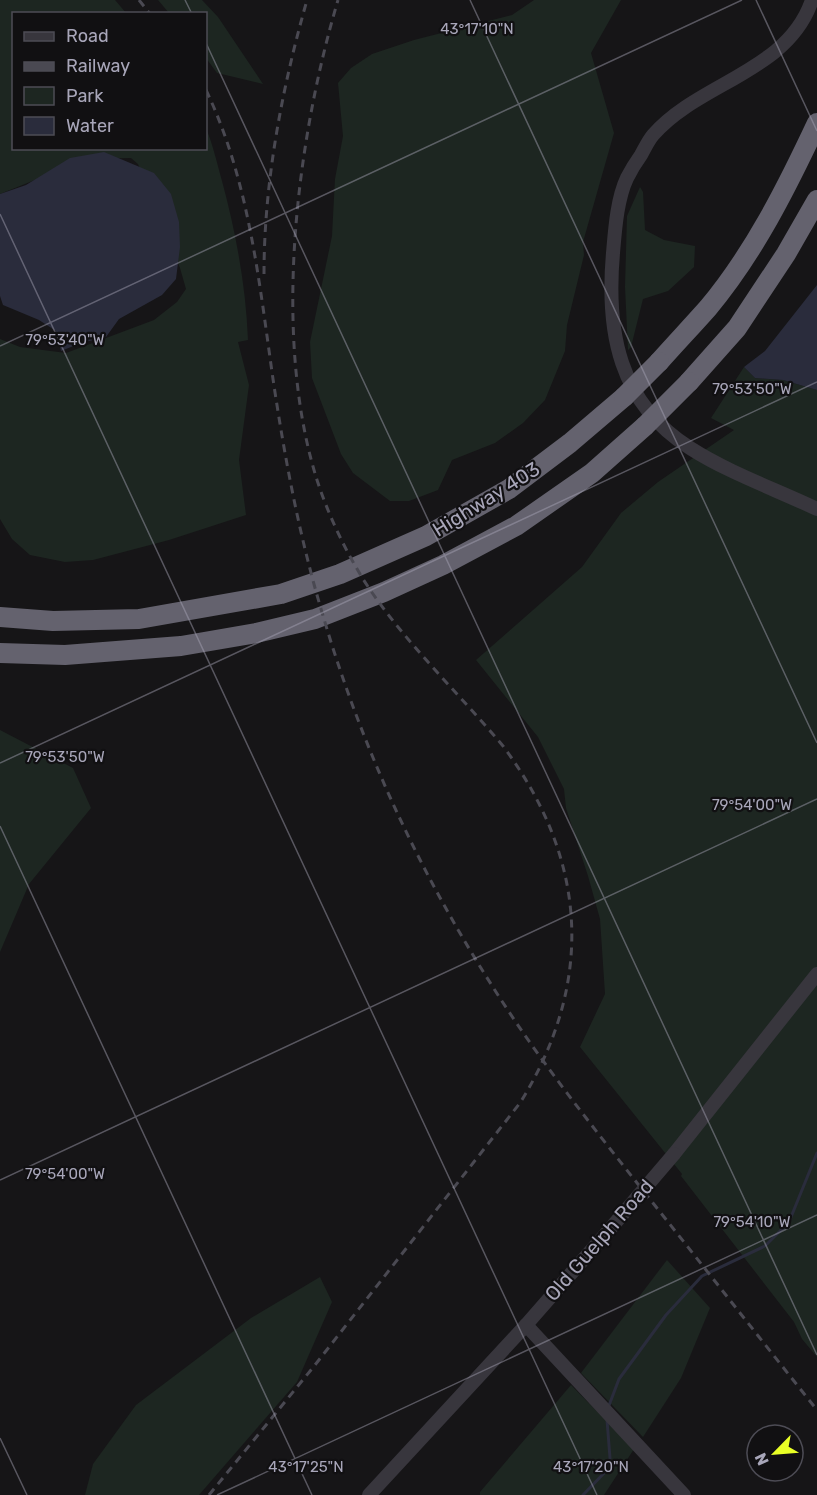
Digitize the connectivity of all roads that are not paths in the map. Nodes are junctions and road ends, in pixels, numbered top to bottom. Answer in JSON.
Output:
{"nodes":[{"id":1,"x":812,"y":0,"type":"edge"},
{"id":2,"x":817,"y":123,"type":"edge"},
{"id":3,"x":817,"y":200,"type":"edge"},
{"id":4,"x":817,"y":509,"type":"edge"},
{"id":5,"x":0,"y":617,"type":"edge"},
{"id":6,"x":0,"y":653,"type":"edge"},
{"id":7,"x":817,"y":974,"type":"edge"},
{"id":8,"x":526,"y":1324,"type":"junction"},
{"id":9,"x":369,"y":1495,"type":"edge"},
{"id":10,"x":684,"y":1495,"type":"edge"}],
"edges":[{"from":1,"to":4,"type":"street"},
{"from":2,"to":5,"type":"highway","name":"Highway 403","bridge":true},
{"from":3,"to":6,"type":"highway","name":"Highway 403","bridge":true},
{"from":7,"to":8,"type":"street","name":"Old Guelph Road","bridge":true},
{"from":8,"to":9,"type":"street","name":"Old Guelph Road"},
{"from":8,"to":10,"type":"street"}]}
